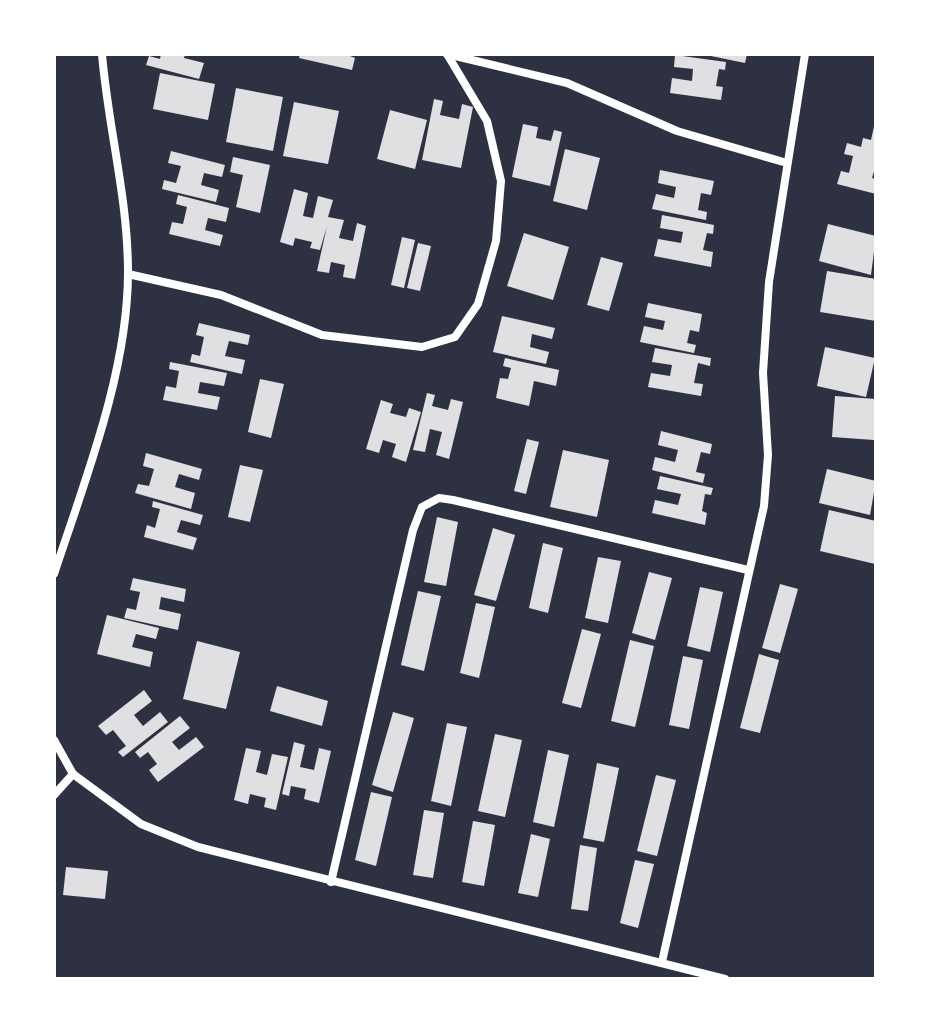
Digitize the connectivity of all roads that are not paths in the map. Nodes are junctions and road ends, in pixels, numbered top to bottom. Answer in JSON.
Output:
{"nodes":[{"id":1,"x":102,"y":54,"type":"edge"},
{"id":2,"x":447,"y":54,"type":"edge"},
{"id":3,"x":805,"y":54,"type":"edge"},
{"id":4,"x":787,"y":163,"type":"junction"},
{"id":5,"x":128,"y":274,"type":"junction"},
{"id":6,"x":748,"y":570,"type":"junction"},
{"id":7,"x":54,"y":574,"type":"edge"},
{"id":8,"x":54,"y":740,"type":"edge"},
{"id":9,"x":73,"y":774,"type":"junction"},
{"id":10,"x":54,"y":795,"type":"edge"},
{"id":11,"x":331,"y":882,"type":"junction"},
{"id":12,"x":662,"y":962,"type":"junction"},
{"id":13,"x":725,"y":979,"type":"edge"}],
"edges":[{"from":1,"to":5,"type":"street"},
{"from":2,"to":4,"type":"street"},
{"from":2,"to":5,"type":"street"},
{"from":3,"to":4,"type":"street"},
{"from":4,"to":6,"type":"street"},
{"from":5,"to":7,"type":"street"},
{"from":6,"to":11,"type":"street"},
{"from":6,"to":12,"type":"street"},
{"from":8,"to":9,"type":"street"},
{"from":9,"to":10,"type":"street"},
{"from":9,"to":11,"type":"street"},
{"from":11,"to":12,"type":"street"},
{"from":12,"to":13,"type":"street"}]}
